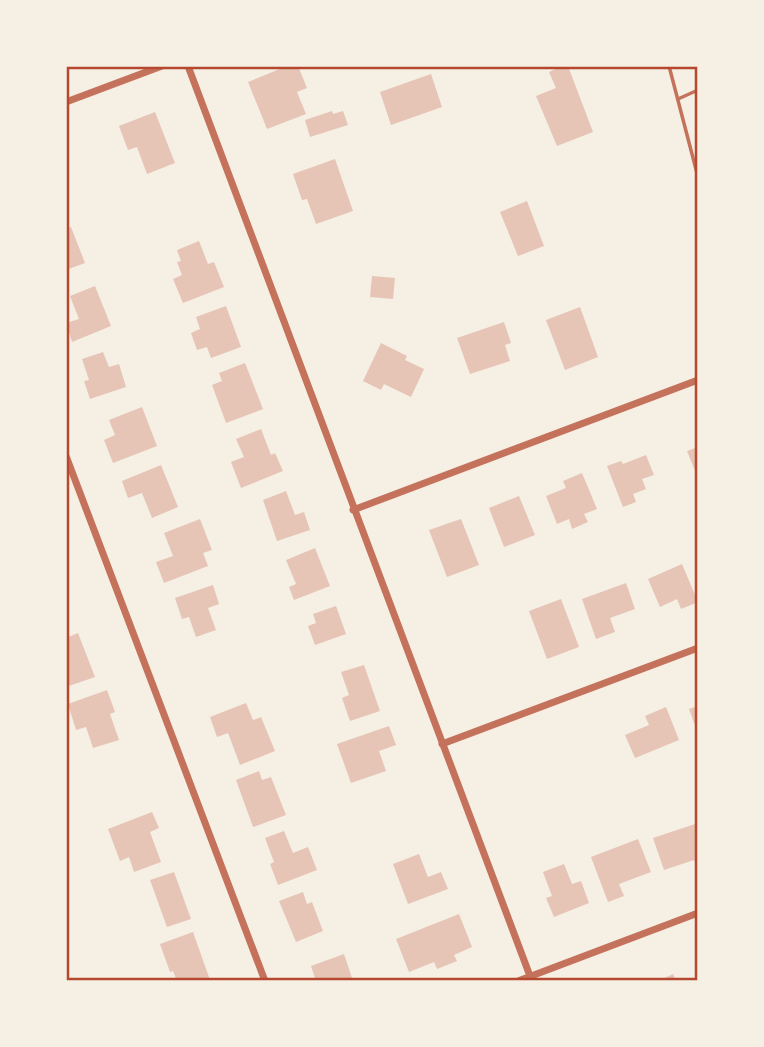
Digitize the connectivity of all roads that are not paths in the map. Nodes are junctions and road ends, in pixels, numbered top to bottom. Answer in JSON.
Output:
{"nodes":[{"id":1,"x":162,"y":66,"type":"edge"},
{"id":2,"x":188,"y":66,"type":"edge"},
{"id":3,"x":669,"y":66,"type":"edge"},
{"id":4,"x":698,"y":90,"type":"edge"},
{"id":5,"x":678,"y":99,"type":"junction"},
{"id":6,"x":66,"y":102,"type":"edge"},
{"id":7,"x":698,"y":177,"type":"edge"},
{"id":8,"x":698,"y":380,"type":"edge"},
{"id":9,"x":66,"y":456,"type":"edge"},
{"id":10,"x":354,"y":510,"type":"junction"},
{"id":11,"x":698,"y":648,"type":"edge"},
{"id":12,"x":442,"y":744,"type":"junction"},
{"id":13,"x":698,"y":913,"type":"edge"},
{"id":14,"x":530,"y":976,"type":"junction"},
{"id":15,"x":265,"y":981,"type":"edge"},
{"id":16,"x":518,"y":981,"type":"edge"}],
"edges":[{"from":1,"to":6,"type":"street"},
{"from":2,"to":10,"type":"street"},
{"from":3,"to":5,"type":"lane"},
{"from":4,"to":5,"type":"lane"},
{"from":5,"to":7,"type":"lane"},
{"from":8,"to":10,"type":"street"},
{"from":9,"to":15,"type":"street"},
{"from":10,"to":12,"type":"street"},
{"from":11,"to":12,"type":"street"},
{"from":12,"to":14,"type":"street"},
{"from":13,"to":14,"type":"street"},
{"from":14,"to":16,"type":"street"}]}
